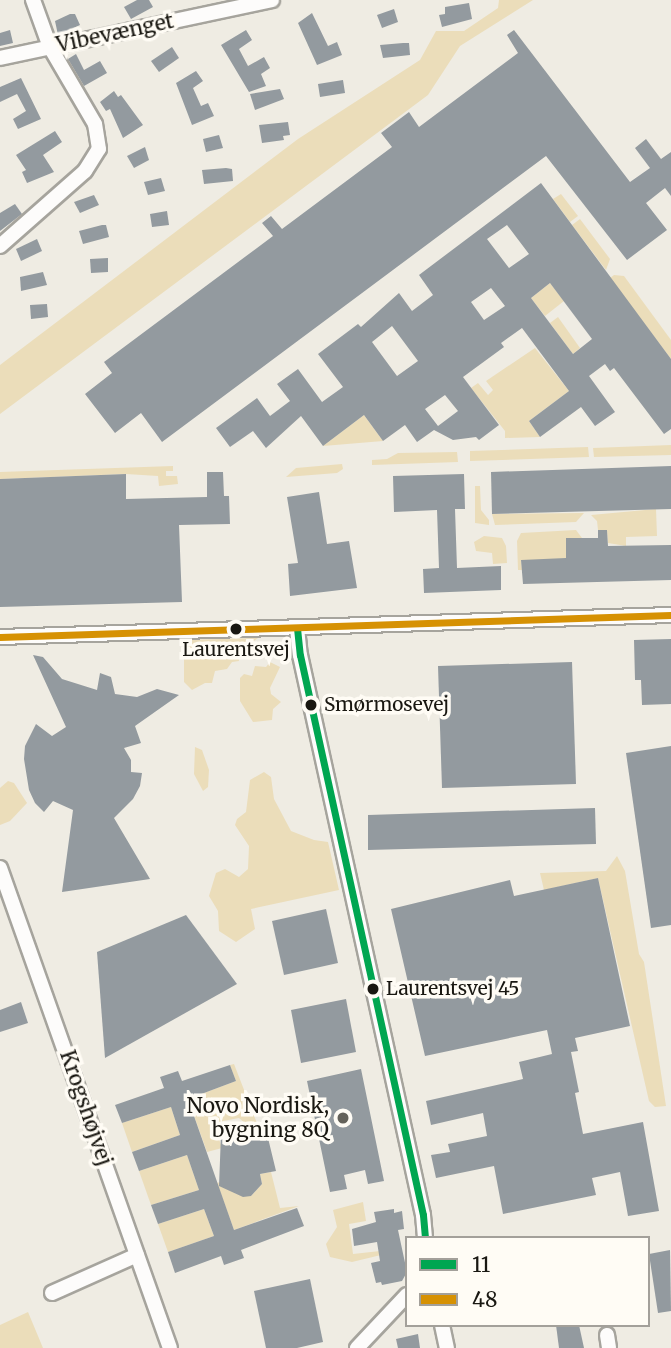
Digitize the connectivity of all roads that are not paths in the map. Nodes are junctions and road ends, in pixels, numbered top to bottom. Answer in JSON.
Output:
{"nodes":[{"id":1,"x":33,"y":0,"type":"edge"},
{"id":2,"x":272,"y":0,"type":"edge"},
{"id":3,"x":50,"y":47,"type":"junction"},
{"id":4,"x":0,"y":58,"type":"edge"},
{"id":5,"x":0,"y":246,"type":"edge"},
{"id":6,"x":671,"y":615,"type":"edge"},
{"id":7,"x":297,"y":628,"type":"junction"},
{"id":8,"x":0,"y":637,"type":"edge"},
{"id":9,"x":0,"y":868,"type":"edge"},
{"id":10,"x":425,"y":1236,"type":"edge"},
{"id":11,"x":137,"y":1255,"type":"junction"},
{"id":12,"x":52,"y":1293,"type":"dead end"},
{"id":13,"x":405,"y":1297,"type":"edge"},
{"id":14,"x":442,"y":1327,"type":"edge"},
{"id":15,"x":170,"y":1348,"type":"edge"},
{"id":16,"x":357,"y":1348,"type":"edge"},
{"id":17,"x":447,"y":1348,"type":"edge"}],
"edges":[{"from":1,"to":3,"type":"street"},
{"from":2,"to":3,"type":"street","name":"Vibevænget"},
{"from":3,"to":4,"type":"street","name":"Vibevænget"},
{"from":3,"to":5,"type":"street"},
{"from":6,"to":7,"type":"street"},
{"from":7,"to":8,"type":"street"},
{"from":7,"to":10,"type":"street"},
{"from":9,"to":11,"type":"street","name":"Krogshøjvej"},
{"from":11,"to":12,"type":"street"},
{"from":11,"to":15,"type":"street","name":"Krogshøjvej"},
{"from":13,"to":16,"type":"street"},
{"from":14,"to":17,"type":"street"}]}
